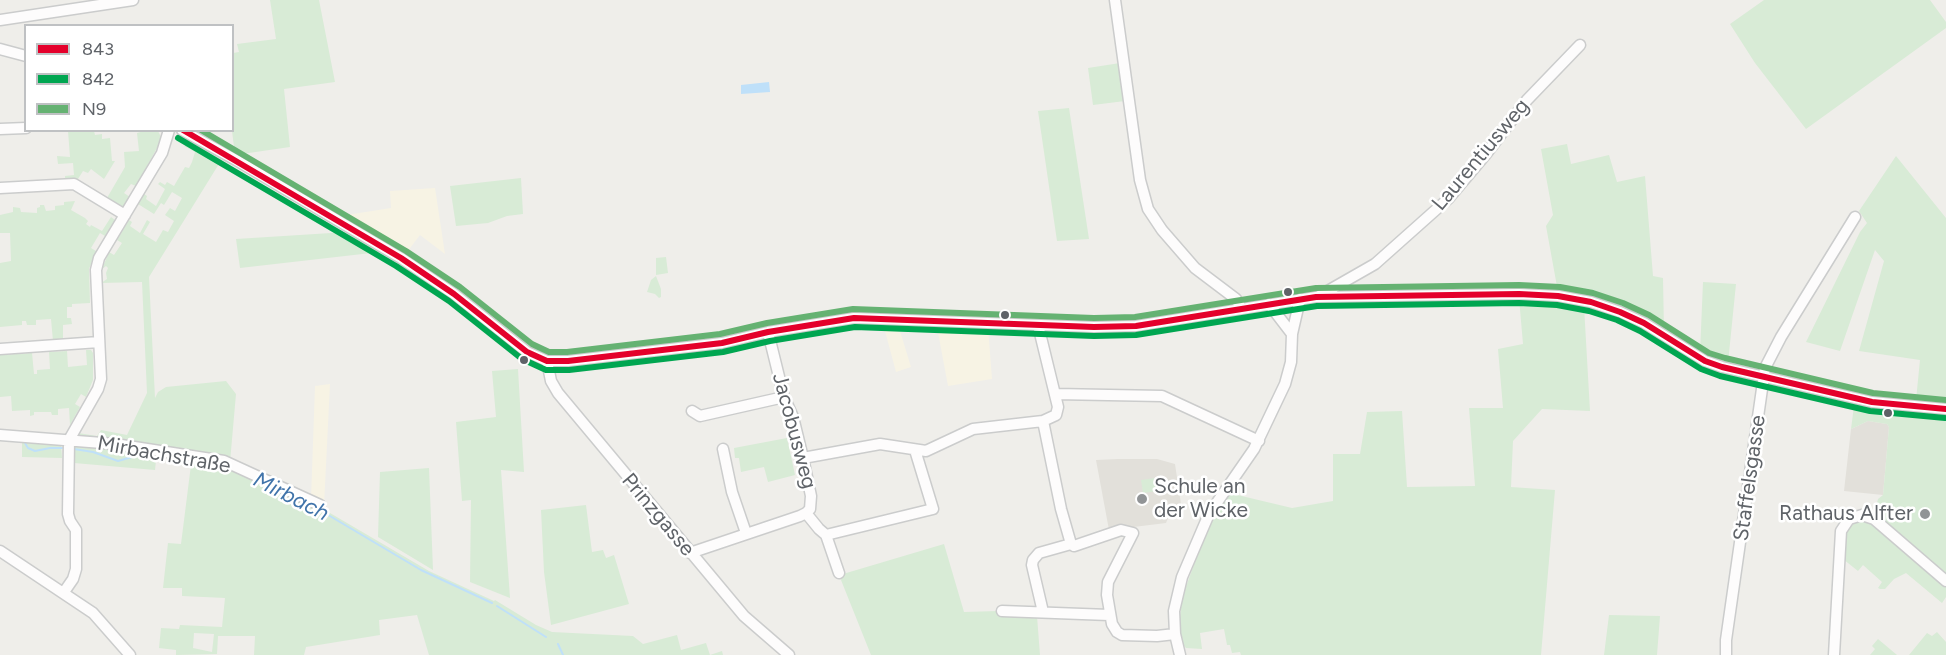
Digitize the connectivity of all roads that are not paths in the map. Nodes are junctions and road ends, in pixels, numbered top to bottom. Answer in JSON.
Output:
{"nodes":[{"id":1,"x":133,"y":0,"type":"edge"},
{"id":2,"x":1115,"y":0,"type":"edge"},
{"id":3,"x":0,"y":20,"type":"edge"},
{"id":4,"x":1580,"y":45,"type":"dead end"},
{"id":5,"x":0,"y":49,"type":"edge"},
{"id":6,"x":24,"y":55,"type":"edge"},
{"id":7,"x":24,"y":128,"type":"edge"},
{"id":8,"x":0,"y":129,"type":"edge"},
{"id":9,"x":169,"y":132,"type":"edge"},
{"id":10,"x":180,"y":132,"type":"edge"},
{"id":11,"x":186,"y":132,"type":"edge"},
{"id":12,"x":162,"y":153,"type":"junction"},
{"id":13,"x":0,"y":188,"type":"edge"},
{"id":14,"x":125,"y":215,"type":"junction"},
{"id":15,"x":1855,"y":217,"type":"dead end"},
{"id":16,"x":1316,"y":297,"type":"junction"},
{"id":17,"x":1300,"y":299,"type":"junction"},
{"id":18,"x":1269,"y":304,"type":"junction"},
{"id":19,"x":1241,"y":308,"type":"junction"},
{"id":20,"x":1038,"y":325,"type":"junction"},
{"id":21,"x":768,"y":332,"type":"junction"},
{"id":22,"x":1292,"y":334,"type":"junction"},
{"id":23,"x":99,"y":342,"type":"junction"},
{"id":24,"x":0,"y":349,"type":"edge"},
{"id":25,"x":547,"y":361,"type":"junction"},
{"id":26,"x":1765,"y":377,"type":"junction"},
{"id":27,"x":1055,"y":394,"type":"junction"},
{"id":28,"x":784,"y":397,"type":"junction"},
{"id":29,"x":1946,"y":409,"type":"edge"},
{"id":30,"x":693,"y":411,"type":"dead end"},
{"id":31,"x":1043,"y":421,"type":"junction"},
{"id":32,"x":0,"y":435,"type":"edge"},
{"id":33,"x":69,"y":440,"type":"junction"},
{"id":34,"x":1259,"y":441,"type":"junction"},
{"id":35,"x":723,"y":449,"type":"dead end"},
{"id":36,"x":915,"y":450,"type":"junction"},
{"id":37,"x":803,"y":458,"type":"junction"},
{"id":38,"x":320,"y":505,"type":"dead end"},
{"id":39,"x":806,"y":513,"type":"junction"},
{"id":40,"x":746,"y":533,"type":"junction"},
{"id":41,"x":826,"y":535,"type":"junction"},
{"id":42,"x":1071,"y":544,"type":"junction"},
{"id":43,"x":0,"y":551,"type":"edge"},
{"id":44,"x":690,"y":553,"type":"junction"},
{"id":45,"x":839,"y":573,"type":"dead end"},
{"id":46,"x":1946,"y":581,"type":"edge"},
{"id":47,"x":63,"y":592,"type":"junction"},
{"id":48,"x":1002,"y":611,"type":"dead end"},
{"id":49,"x":1043,"y":612,"type":"junction"},
{"id":50,"x":1109,"y":615,"type":"junction"},
{"id":51,"x":1175,"y":634,"type":"junction"},
{"id":52,"x":130,"y":655,"type":"edge"},
{"id":53,"x":789,"y":655,"type":"edge"},
{"id":54,"x":1180,"y":655,"type":"edge"},
{"id":55,"x":1726,"y":655,"type":"edge"},
{"id":56,"x":1834,"y":655,"type":"edge"}],
"edges":[{"from":1,"to":3,"type":"street"},
{"from":2,"to":19,"type":"street"},
{"from":4,"to":16,"type":"street","name":"Laurentiusweg"},
{"from":5,"to":6,"type":"street"},
{"from":7,"to":8,"type":"street"},
{"from":9,"to":12,"type":"street"},
{"from":10,"to":12,"type":"street"},
{"from":11,"to":25,"type":"street"},
{"from":12,"to":14,"type":"street"},
{"from":13,"to":14,"type":"street"},
{"from":14,"to":23,"type":"street"},
{"from":15,"to":26,"type":"street","name":"Staffelsgasse"},
{"from":16,"to":17,"type":"street"},
{"from":16,"to":26,"type":"street"},
{"from":17,"to":18,"type":"street"},
{"from":17,"to":22,"type":"street"},
{"from":18,"to":19,"type":"street"},
{"from":18,"to":22,"type":"street"},
{"from":19,"to":20,"type":"street"},
{"from":20,"to":21,"type":"street"},
{"from":20,"to":27,"type":"street"},
{"from":21,"to":25,"type":"street"},
{"from":21,"to":28,"type":"street","name":"Jacobusweg"},
{"from":22,"to":34,"type":"street"},
{"from":23,"to":24,"type":"street"},
{"from":23,"to":33,"type":"street"},
{"from":25,"to":44,"type":"street","name":"Prinzgasse"},
{"from":26,"to":29,"type":"street"},
{"from":26,"to":55,"type":"street","name":"Staffelsgasse"},
{"from":27,"to":31,"type":"street"},
{"from":27,"to":34,"type":"street"},
{"from":28,"to":30,"type":"street"},
{"from":28,"to":37,"type":"street","name":"Jacobusweg"},
{"from":31,"to":36,"type":"street"},
{"from":31,"to":42,"type":"street"},
{"from":32,"to":33,"type":"street","name":"Mirbachstraße"},
{"from":33,"to":38,"type":"street","name":"Mirbachstraße"},
{"from":33,"to":47,"type":"street"},
{"from":34,"to":51,"type":"street"},
{"from":35,"to":40,"type":"street"},
{"from":36,"to":37,"type":"street"},
{"from":36,"to":41,"type":"street"},
{"from":37,"to":39,"type":"street","name":"Jacobusweg"},
{"from":39,"to":40,"type":"street","name":"Jacobusweg"},
{"from":39,"to":41,"type":"street"},
{"from":40,"to":44,"type":"street","name":"Jacobusweg"},
{"from":41,"to":45,"type":"street"},
{"from":42,"to":49,"type":"street"},
{"from":42,"to":50,"type":"street"},
{"from":43,"to":47,"type":"street"},
{"from":44,"to":53,"type":"street","name":"Prinzgasse"},
{"from":46,"to":56,"type":"street"},
{"from":47,"to":52,"type":"street"},
{"from":48,"to":49,"type":"street"},
{"from":49,"to":50,"type":"street"},
{"from":50,"to":51,"type":"street"},
{"from":51,"to":54,"type":"street"}]}
